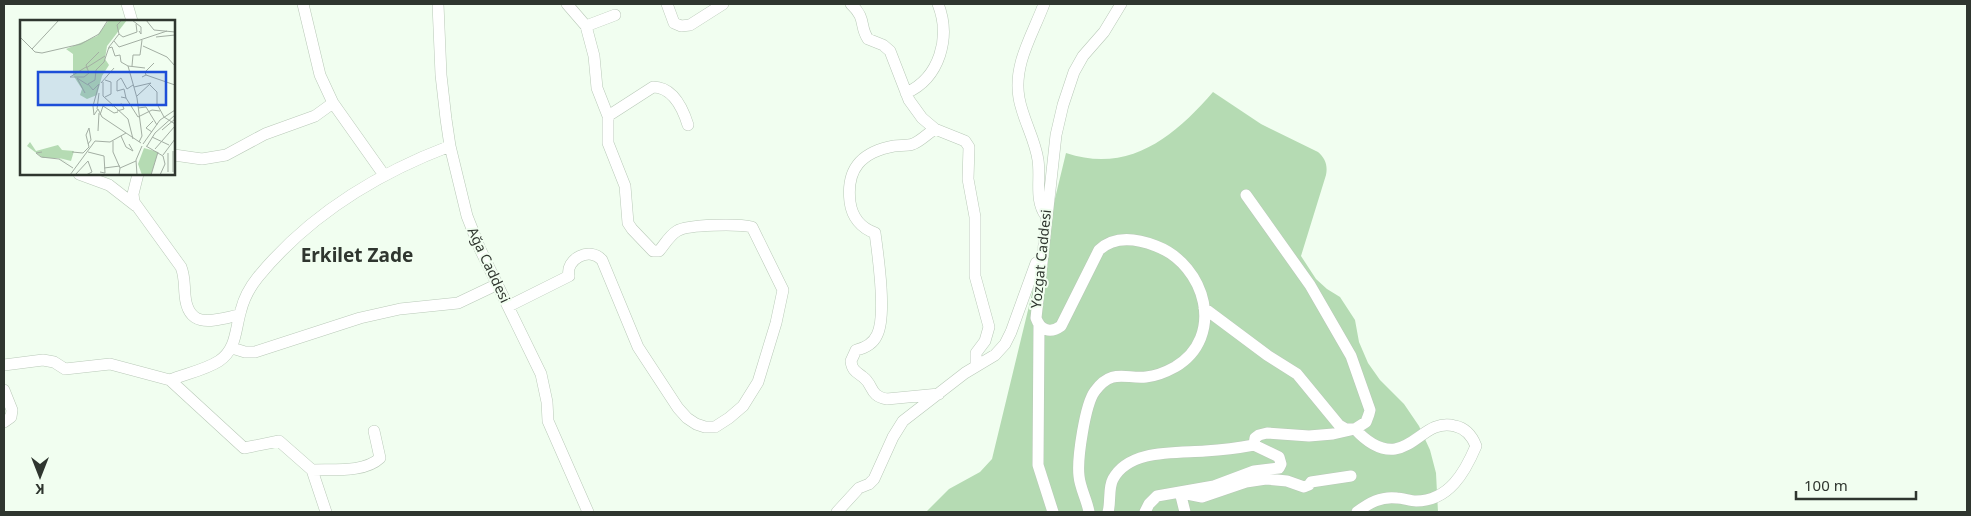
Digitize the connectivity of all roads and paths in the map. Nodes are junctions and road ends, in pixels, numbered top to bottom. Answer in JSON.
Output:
{"nodes":[{"id":1,"x":127,"y":4,"type":"edge"},
{"id":2,"x":303,"y":4,"type":"edge"},
{"id":3,"x":438,"y":4,"type":"edge"},
{"id":4,"x":567,"y":4,"type":"edge"},
{"id":5,"x":667,"y":4,"type":"edge"},
{"id":6,"x":723,"y":4,"type":"edge"},
{"id":7,"x":851,"y":4,"type":"edge"},
{"id":8,"x":938,"y":4,"type":"edge"},
{"id":9,"x":1044,"y":4,"type":"edge"},
{"id":10,"x":1121,"y":4,"type":"edge"},
{"id":11,"x":615,"y":15,"type":"dead end"},
{"id":12,"x":132,"y":20,"type":"edge"},
{"id":13,"x":586,"y":26,"type":"junction"},
{"id":14,"x":906,"y":93,"type":"junction"},
{"id":15,"x":333,"y":103,"type":"junction"},
{"id":16,"x":608,"y":116,"type":"junction"},
{"id":17,"x":688,"y":125,"type":"dead end"},
{"id":18,"x":935,"y":129,"type":"junction"},
{"id":19,"x":450,"y":146,"type":"junction"},
{"id":20,"x":175,"y":155,"type":"edge"},
{"id":21,"x":82,"y":175,"type":"edge"},
{"id":22,"x":138,"y":175,"type":"edge"},
{"id":23,"x":384,"y":175,"type":"junction"},
{"id":24,"x":1246,"y":195,"type":"dead end"},
{"id":25,"x":136,"y":206,"type":"junction"},
{"id":26,"x":1046,"y":216,"type":"junction"},
{"id":27,"x":1043,"y":243,"type":"junction"},
{"id":28,"x":498,"y":284,"type":"junction"},
{"id":29,"x":508,"y":306,"type":"junction"},
{"id":30,"x":1204,"y":308,"type":"junction"},
{"id":31,"x":240,"y":315,"type":"junction"},
{"id":32,"x":1039,"y":325,"type":"junction"},
{"id":33,"x":232,"y":348,"type":"junction"},
{"id":34,"x":4,"y":365,"type":"edge"},
{"id":35,"x":976,"y":366,"type":"junction"},
{"id":36,"x":170,"y":380,"type":"junction"},
{"id":37,"x":4,"y":390,"type":"edge"},
{"id":38,"x":939,"y":394,"type":"junction"},
{"id":39,"x":4,"y":422,"type":"edge"},
{"id":40,"x":1355,"y":429,"type":"junction"},
{"id":41,"x":374,"y":431,"type":"dead end"},
{"id":42,"x":1254,"y":445,"type":"junction"},
{"id":43,"x":312,"y":470,"type":"junction"},
{"id":44,"x":1351,"y":476,"type":"dead end"},
{"id":45,"x":1180,"y":492,"type":"junction"},
{"id":46,"x":326,"y":512,"type":"edge"},
{"id":47,"x":588,"y":512,"type":"edge"},
{"id":48,"x":837,"y":512,"type":"edge"},
{"id":49,"x":1053,"y":512,"type":"edge"},
{"id":50,"x":1088,"y":512,"type":"edge"},
{"id":51,"x":1108,"y":512,"type":"edge"},
{"id":52,"x":1145,"y":512,"type":"edge"},
{"id":53,"x":1185,"y":512,"type":"edge"},
{"id":54,"x":1357,"y":512,"type":"edge"}],
"edges":[{"from":1,"to":12,"type":"street"},
{"from":2,"to":15,"type":"street"},
{"from":3,"to":19,"type":"street","name":"Ağa Caddesi"},
{"from":4,"to":13,"type":"street"},
{"from":5,"to":6,"type":"street"},
{"from":7,"to":14,"type":"street"},
{"from":8,"to":14,"type":"street"},
{"from":9,"to":26,"type":"street"},
{"from":10,"to":26,"type":"street","name":"Yozgat Caddesi"},
{"from":11,"to":13,"type":"street"},
{"from":13,"to":16,"type":"street"},
{"from":14,"to":18,"type":"street"},
{"from":15,"to":20,"type":"street"},
{"from":15,"to":23,"type":"street"},
{"from":16,"to":17,"type":"street"},
{"from":16,"to":29,"type":"street"},
{"from":18,"to":35,"type":"street"},
{"from":18,"to":38,"type":"street"},
{"from":19,"to":23,"type":"street"},
{"from":19,"to":28,"type":"street","name":"Ağa Caddesi"},
{"from":21,"to":25,"type":"street"},
{"from":22,"to":25,"type":"street"},
{"from":23,"to":31,"type":"street"},
{"from":24,"to":40,"type":"street"},
{"from":25,"to":31,"type":"street"},
{"from":26,"to":27,"type":"street","name":"Yozgat Caddesi"},
{"from":27,"to":32,"type":"street","name":"Yozgat Caddesi"},
{"from":27,"to":35,"type":"street"},
{"from":28,"to":29,"type":"street","name":"Ağa Caddesi"},
{"from":28,"to":33,"type":"street"},
{"from":29,"to":47,"type":"street","name":"Ağa Caddesi"},
{"from":30,"to":32,"type":"street","name":"Yozgat Caddesi"},
{"from":30,"to":40,"type":"street"},
{"from":30,"to":50,"type":"street","name":"Yozgat Caddesi"},
{"from":31,"to":33,"type":"street"},
{"from":32,"to":49,"type":"street"},
{"from":33,"to":36,"type":"street"},
{"from":34,"to":36,"type":"street"},
{"from":35,"to":38,"type":"street"},
{"from":36,"to":43,"type":"street"},
{"from":37,"to":39,"type":"street"},
{"from":38,"to":48,"type":"street"},
{"from":40,"to":42,"type":"street"},
{"from":40,"to":54,"type":"street"},
{"from":41,"to":43,"type":"street"},
{"from":42,"to":45,"type":"street"},
{"from":42,"to":51,"type":"street"},
{"from":43,"to":46,"type":"street"},
{"from":44,"to":45,"type":"street"},
{"from":45,"to":52,"type":"street"},
{"from":45,"to":53,"type":"street"}]}
